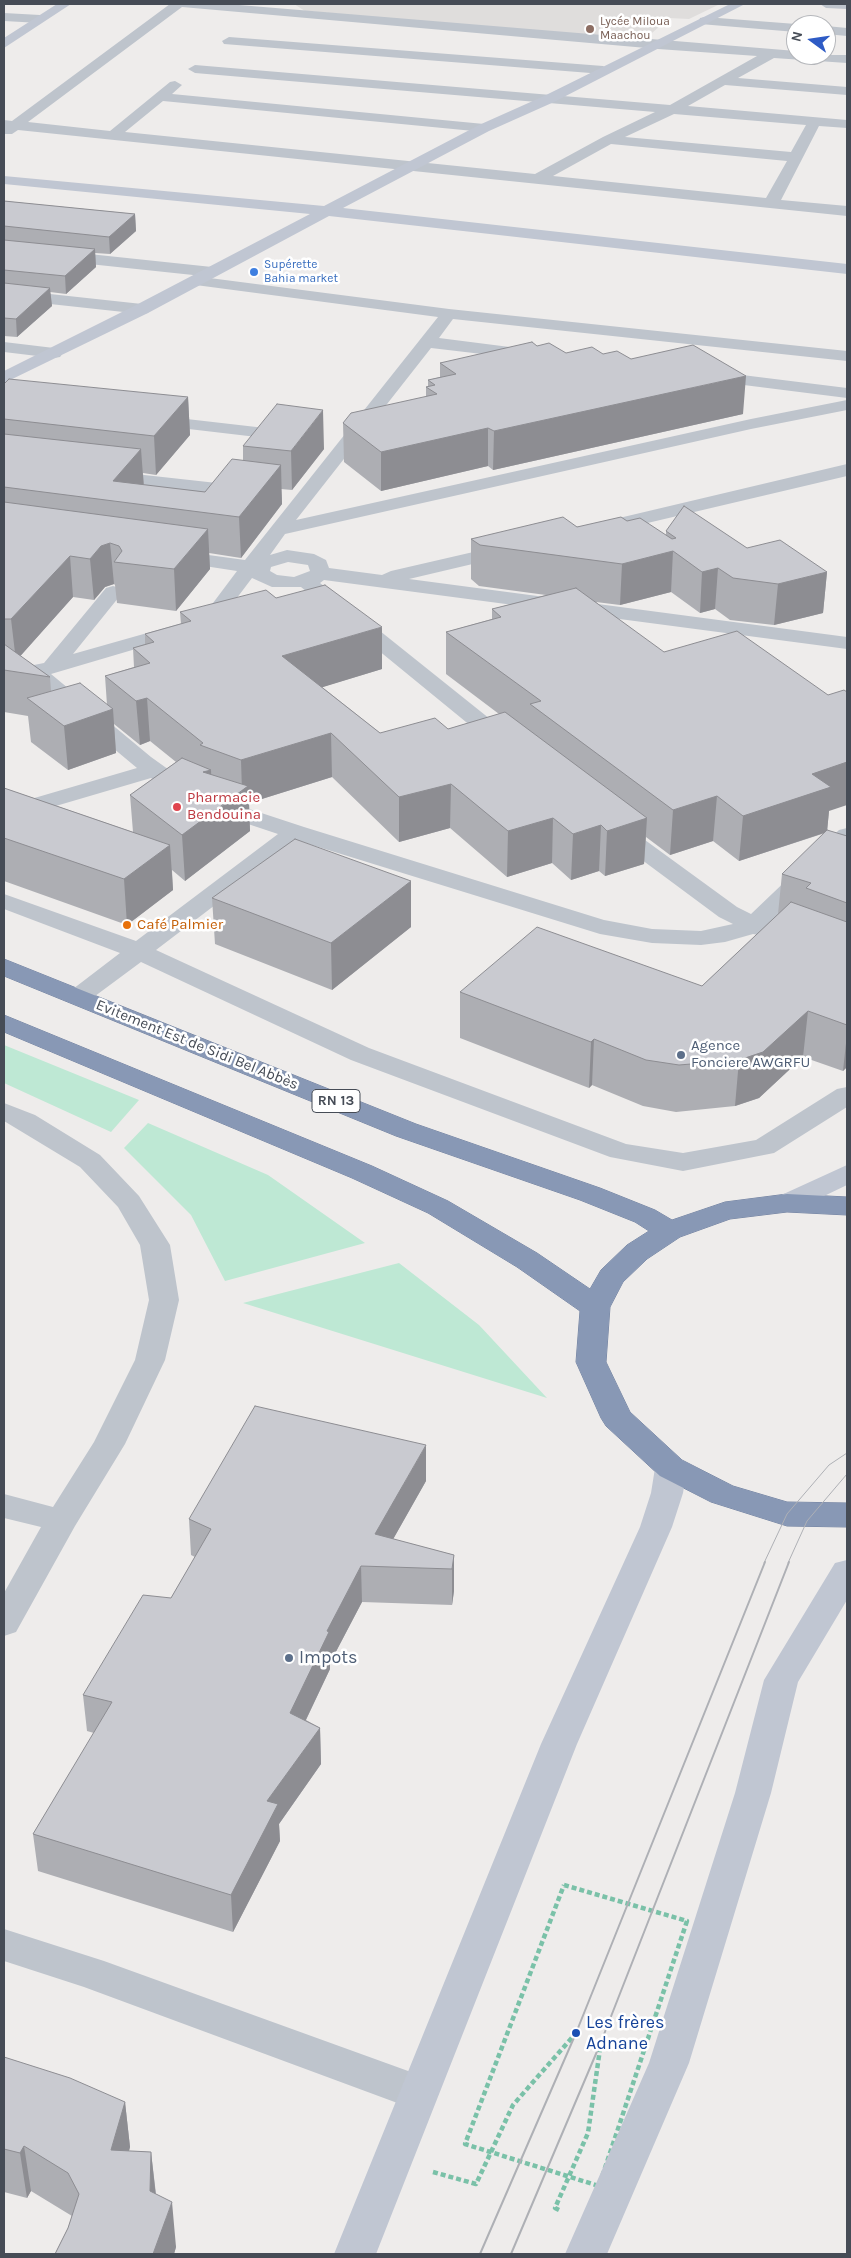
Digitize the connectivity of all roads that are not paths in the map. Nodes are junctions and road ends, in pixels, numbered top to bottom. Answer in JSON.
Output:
{"nodes":[{"id":1,"x":65,"y":4,"type":"edge"},
{"id":2,"x":178,"y":4,"type":"edge"},
{"id":3,"x":187,"y":4,"type":"edge"},
{"id":4,"x":739,"y":4,"type":"edge"},
{"id":5,"x":826,"y":4,"type":"edge"},
{"id":6,"x":847,"y":5,"type":"edge"},
{"id":7,"x":273,"y":8,"type":"edge"},
{"id":8,"x":4,"y":17,"type":"edge"},
{"id":9,"x":40,"y":19,"type":"junction"},
{"id":10,"x":705,"y":21,"type":"junction"},
{"id":11,"x":786,"y":27,"type":"edge"},
{"id":12,"x":229,"y":41,"type":"junction"},
{"id":13,"x":4,"y":44,"type":"edge"},
{"id":14,"x":658,"y":46,"type":"junction"},
{"id":15,"x":772,"y":54,"type":"junction"},
{"id":16,"x":847,"y":60,"type":"edge"},
{"id":17,"x":195,"y":69,"type":"junction"},
{"id":18,"x":603,"y":70,"type":"junction"},
{"id":19,"x":721,"y":81,"type":"junction"},
{"id":20,"x":847,"y":91,"type":"edge"},
{"id":21,"x":160,"y":97,"type":"junction"},
{"id":22,"x":549,"y":99,"type":"junction"},
{"id":23,"x":675,"y":108,"type":"junction"},
{"id":24,"x":355,"y":117,"type":"junction"},
{"id":25,"x":815,"y":121,"type":"junction"},
{"id":26,"x":847,"y":124,"type":"edge"},
{"id":27,"x":340,"y":127,"type":"dead end"},
{"id":28,"x":7,"y":128,"type":"edge"},
{"id":29,"x":484,"y":128,"type":"junction"},
{"id":30,"x":112,"y":136,"type":"junction"},
{"id":31,"x":608,"y":140,"type":"junction"},
{"id":32,"x":318,"y":143,"type":"dead end"},
{"id":33,"x":304,"y":154,"type":"junction"},
{"id":34,"x":794,"y":157,"type":"junction"},
{"id":35,"x":412,"y":165,"type":"junction"},
{"id":36,"x":537,"y":179,"type":"junction"},
{"id":37,"x":4,"y":180,"type":"edge"},
{"id":38,"x":772,"y":202,"type":"junction"},
{"id":39,"x":325,"y":211,"type":"junction"},
{"id":40,"x":847,"y":211,"type":"edge"},
{"id":41,"x":269,"y":224,"type":"dead end"},
{"id":42,"x":299,"y":226,"type":"junction"},
{"id":43,"x":328,"y":229,"type":"dead end"},
{"id":44,"x":4,"y":250,"type":"edge"},
{"id":45,"x":544,"y":251,"type":"dead end"},
{"id":46,"x":632,"y":261,"type":"dead end"},
{"id":47,"x":847,"y":269,"type":"edge"},
{"id":48,"x":212,"y":272,"type":"junction"},
{"id":49,"x":194,"y":281,"type":"junction"},
{"id":50,"x":4,"y":294,"type":"edge"},
{"id":51,"x":142,"y":309,"type":"junction"},
{"id":52,"x":449,"y":314,"type":"junction"},
{"id":53,"x":427,"y":342,"type":"junction"},
{"id":54,"x":4,"y":347,"type":"edge"},
{"id":55,"x":54,"y":353,"type":"junction"},
{"id":56,"x":546,"y":356,"type":"edge"},
{"id":57,"x":847,"y":356,"type":"edge"},
{"id":58,"x":694,"y":374,"type":"edge"},
{"id":59,"x":4,"y":378,"type":"edge"},
{"id":60,"x":847,"y":393,"type":"edge"},
{"id":61,"x":847,"y":405,"type":"edge"},
{"id":62,"x":131,"y":417,"type":"edge"},
{"id":63,"x":308,"y":438,"type":"edge"},
{"id":64,"x":328,"y":440,"type":"dead end"},
{"id":65,"x":347,"y":442,"type":"junction"},
{"id":66,"x":847,"y":470,"type":"edge"},
{"id":67,"x":90,"y":475,"type":"edge"},
{"id":68,"x":264,"y":495,"type":"edge"},
{"id":69,"x":283,"y":497,"type":"dead end"},
{"id":70,"x":302,"y":499,"type":"junction"},
{"id":71,"x":278,"y":530,"type":"junction"},
{"id":72,"x":587,"y":531,"type":"edge"},
{"id":73,"x":530,"y":544,"type":"edge"},
{"id":74,"x":151,"y":554,"type":"edge"},
{"id":75,"x":255,"y":567,"type":"junction"},
{"id":76,"x":312,"y":577,"type":"junction"},
{"id":77,"x":376,"y":581,"type":"junction"},
{"id":78,"x":113,"y":592,"type":"dead end"},
{"id":79,"x":847,"y":628,"type":"edge"},
{"id":80,"x":812,"y":638,"type":"junction"},
{"id":81,"x":847,"y":643,"type":"edge"},
{"id":82,"x":4,"y":668,"type":"edge"},
{"id":83,"x":43,"y":670,"type":"junction"},
{"id":84,"x":524,"y":758,"type":"edge"},
{"id":85,"x":154,"y":770,"type":"junction"},
{"id":86,"x":4,"y":802,"type":"edge"},
{"id":87,"x":599,"y":815,"type":"edge"},
{"id":88,"x":296,"y":832,"type":"junction"},
{"id":89,"x":847,"y":835,"type":"edge"},
{"id":90,"x":4,"y":901,"type":"edge"},
{"id":91,"x":753,"y":925,"type":"junction"},
{"id":92,"x":784,"y":938,"type":"edge"},
{"id":93,"x":138,"y":951,"type":"junction"},
{"id":94,"x":4,"y":967,"type":"edge"},
{"id":95,"x":78,"y":997,"type":"junction"},
{"id":96,"x":4,"y":1023,"type":"edge"},
{"id":97,"x":847,"y":1095,"type":"edge"},
{"id":98,"x":4,"y":1111,"type":"edge"},
{"id":99,"x":847,"y":1174,"type":"edge"},
{"id":100,"x":787,"y":1202,"type":"junction"},
{"id":101,"x":847,"y":1206,"type":"edge"},
{"id":102,"x":670,"y":1231,"type":"junction"},
{"id":103,"x":595,"y":1307,"type":"junction"},
{"id":104,"x":671,"y":1468,"type":"junction"},
{"id":105,"x":4,"y":1506,"type":"edge"},
{"id":106,"x":847,"y":1515,"type":"edge"},
{"id":107,"x":61,"y":1521,"type":"junction"},
{"id":108,"x":847,"y":1572,"type":"edge"},
{"id":109,"x":4,"y":1623,"type":"edge"},
{"id":110,"x":4,"y":1945,"type":"edge"},
{"id":111,"x":419,"y":2093,"type":"junction"},
{"id":112,"x":592,"y":2241,"type":"edge"},
{"id":113,"x":354,"y":2254,"type":"edge"}],
"edges":[{"from":1,"to":9,"type":"main road"},
{"from":2,"to":28,"type":"street"},
{"from":3,"to":7,"type":"street"},
{"from":4,"to":10,"type":"main road"},
{"from":5,"to":6,"type":"street"},
{"from":7,"to":12,"type":"street"},
{"from":7,"to":14,"type":"street"},
{"from":8,"to":9,"type":"street"},
{"from":9,"to":13,"type":"main road"},
{"from":10,"to":11,"type":"street"},
{"from":10,"to":14,"type":"main road"},
{"from":12,"to":17,"type":"street"},
{"from":12,"to":18,"type":"street"},
{"from":14,"to":15,"type":"street"},
{"from":14,"to":18,"type":"main road"},
{"from":15,"to":16,"type":"street"},
{"from":15,"to":19,"type":"street"},
{"from":17,"to":21,"type":"street"},
{"from":17,"to":22,"type":"street"},
{"from":18,"to":22,"type":"main road"},
{"from":19,"to":20,"type":"street"},
{"from":19,"to":23,"type":"street"},
{"from":21,"to":24,"type":"street"},
{"from":21,"to":30,"type":"street"},
{"from":22,"to":23,"type":"street"},
{"from":22,"to":29,"type":"main road"},
{"from":23,"to":25,"type":"street"},
{"from":23,"to":31,"type":"street"},
{"from":24,"to":27,"type":"street"},
{"from":24,"to":29,"type":"street"},
{"from":25,"to":26,"type":"street"},
{"from":25,"to":34,"type":"street"},
{"from":28,"to":30,"type":"street"},
{"from":29,"to":35,"type":"main road"},
{"from":30,"to":33,"type":"street"},
{"from":31,"to":34,"type":"street"},
{"from":31,"to":36,"type":"street"},
{"from":32,"to":33,"type":"street"},
{"from":33,"to":35,"type":"street"},
{"from":34,"to":38,"type":"street"},
{"from":35,"to":36,"type":"street"},
{"from":35,"to":39,"type":"main road"},
{"from":36,"to":38,"type":"street"},
{"from":37,"to":39,"type":"main road"},
{"from":38,"to":40,"type":"street"},
{"from":39,"to":42,"type":"main road"},
{"from":39,"to":47,"type":"main road"},
{"from":41,"to":42,"type":"main road"},
{"from":42,"to":43,"type":"main road"},
{"from":42,"to":48,"type":"main road"},
{"from":44,"to":48,"type":"street"},
{"from":45,"to":46,"type":"main road"},
{"from":48,"to":49,"type":"main road"},
{"from":49,"to":51,"type":"main road"},
{"from":49,"to":52,"type":"street"},
{"from":50,"to":51,"type":"street"},
{"from":51,"to":55,"type":"main road"},
{"from":52,"to":53,"type":"street"},
{"from":52,"to":57,"type":"street"},
{"from":53,"to":56,"type":"street"},
{"from":53,"to":65,"type":"street"},
{"from":54,"to":55,"type":"street"},
{"from":55,"to":59,"type":"main road"},
{"from":58,"to":60,"type":"street"},
{"from":61,"to":71,"type":"street"},
{"from":62,"to":63,"type":"street"},
{"from":64,"to":65,"type":"street"},
{"from":65,"to":70,"type":"street"},
{"from":66,"to":72,"type":"street"},
{"from":67,"to":68,"type":"street"},
{"from":69,"to":70,"type":"street"},
{"from":70,"to":71,"type":"street"},
{"from":71,"to":75,"type":"street"},
{"from":73,"to":77,"type":"street"},
{"from":74,"to":75,"type":"street"},
{"from":75,"to":76,"type":"street"},
{"from":75,"to":76,"type":"street"},
{"from":75,"to":83,"type":"street"},
{"from":76,"to":77,"type":"street"},
{"from":76,"to":84,"type":"street"},
{"from":77,"to":80,"type":"street"},
{"from":78,"to":83,"type":"street"},
{"from":79,"to":80,"type":"street"},
{"from":80,"to":81,"type":"street"},
{"from":82,"to":83,"type":"street"},
{"from":83,"to":85,"type":"street"},
{"from":85,"to":86,"type":"street"},
{"from":85,"to":88,"type":"street"},
{"from":87,"to":91,"type":"street"},
{"from":88,"to":91,"type":"street"},
{"from":88,"to":93,"type":"street"},
{"from":89,"to":91,"type":"street"},
{"from":90,"to":93,"type":"street"},
{"from":91,"to":92,"type":"street"},
{"from":93,"to":95,"type":"street"},
{"from":93,"to":97,"type":"street"},
{"from":94,"to":95,"type":"highway","name":"Evitement Est de Sidi Bel Abbès","number":"RN 13"},
{"from":95,"to":102,"type":"highway","name":"Evitement Est de Sidi Bel Abbès","number":"RN 13"},
{"from":96,"to":103,"type":"highway"},
{"from":98,"to":107,"type":"street"},
{"from":99,"to":100,"type":"main road"},
{"from":100,"to":101,"type":"highway"},
{"from":100,"to":102,"type":"highway"},
{"from":102,"to":103,"type":"highway"},
{"from":103,"to":104,"type":"highway"},
{"from":104,"to":106,"type":"highway"},
{"from":104,"to":111,"type":"main road"},
{"from":105,"to":107,"type":"street"},
{"from":107,"to":109,"type":"street"},
{"from":108,"to":112,"type":"main road"},
{"from":110,"to":111,"type":"street"},
{"from":111,"to":113,"type":"main road"}]}
